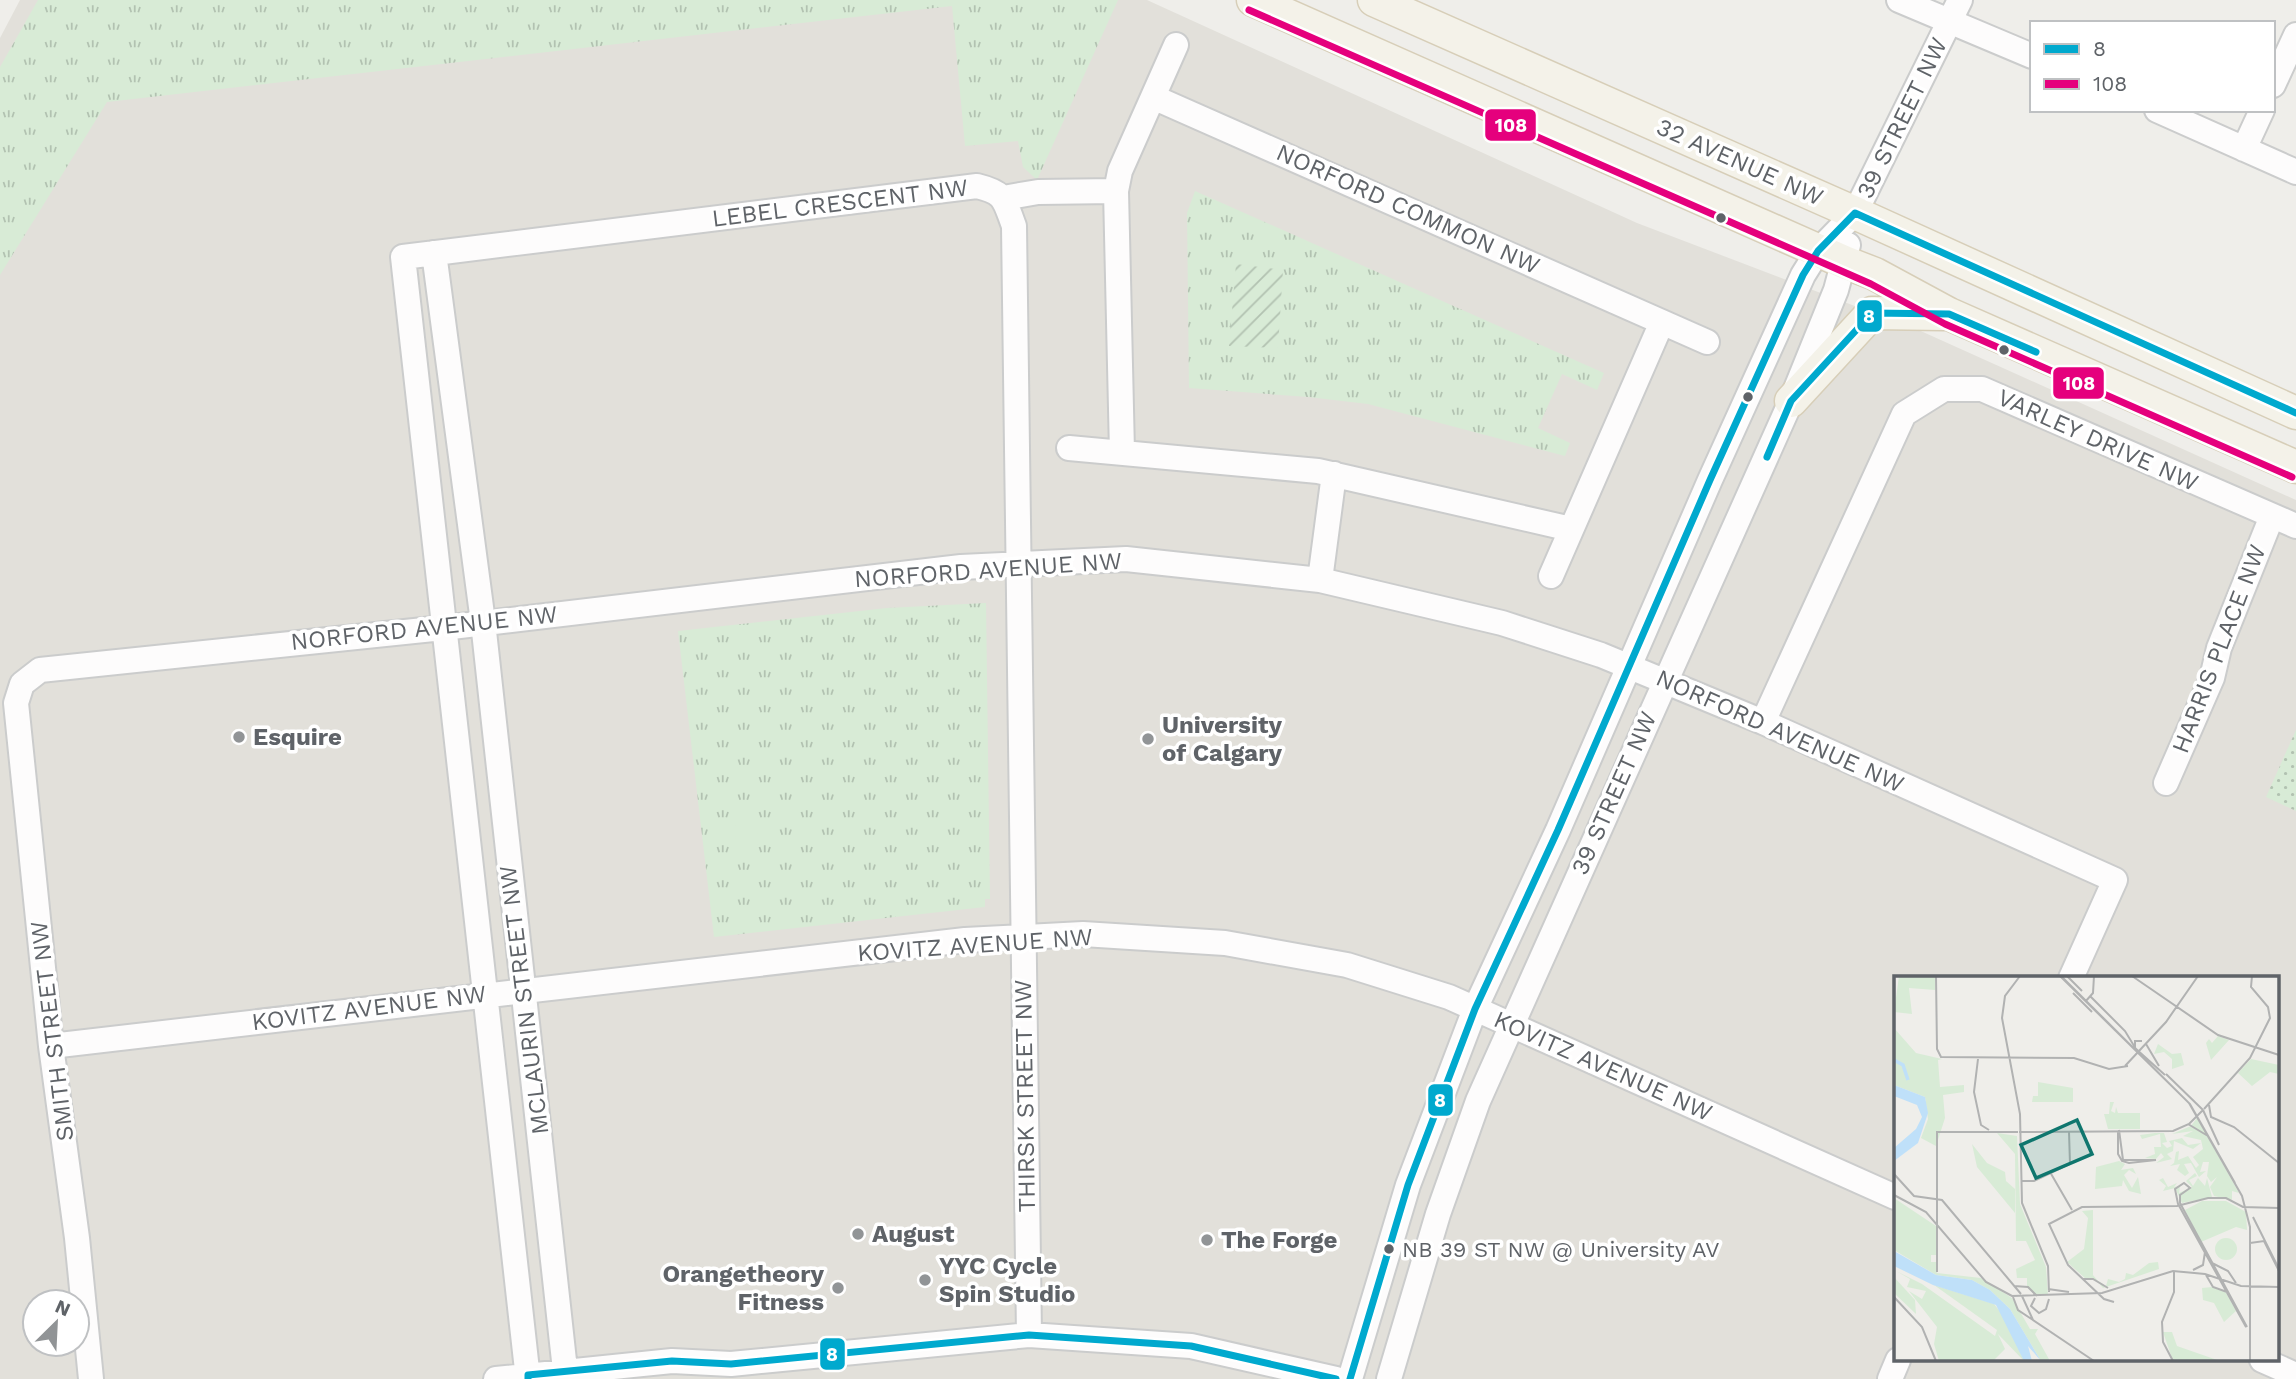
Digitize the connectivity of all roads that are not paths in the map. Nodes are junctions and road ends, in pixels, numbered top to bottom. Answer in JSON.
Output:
{"nodes":[{"id":1,"x":1253,"y":0,"type":"edge"},
{"id":2,"x":1374,"y":0,"type":"edge"},
{"id":3,"x":1899,"y":0,"type":"edge"},
{"id":4,"x":1960,"y":0,"type":"edge"},
{"id":5,"x":1950,"y":23,"type":"junction"},
{"id":6,"x":2296,"y":35,"type":"edge"},
{"id":7,"x":1175,"y":45,"type":"dead end"},
{"id":8,"x":2030,"y":56,"type":"edge"},
{"id":9,"x":2275,"y":81,"type":"edge"},
{"id":10,"x":1153,"y":97,"type":"junction"},
{"id":11,"x":2161,"y":112,"type":"edge"},
{"id":12,"x":2261,"y":112,"type":"edge"},
{"id":13,"x":2244,"y":149,"type":"junction"},
{"id":14,"x":2296,"y":172,"type":"edge"},
{"id":15,"x":1116,"y":191,"type":"junction"},
{"id":16,"x":1003,"y":198,"type":"junction"},
{"id":17,"x":1855,"y":213,"type":"junction"},
{"id":18,"x":434,"y":253,"type":"junction"},
{"id":19,"x":1831,"y":256,"type":"junction"},
{"id":20,"x":1949,"y":314,"type":"junction"},
{"id":21,"x":1662,"y":322,"type":"junction"},
{"id":22,"x":1707,"y":342,"type":"dead end"},
{"id":23,"x":1791,"y":401,"type":"junction"},
{"id":24,"x":2296,"y":413,"type":"edge"},
{"id":25,"x":1069,"y":449,"type":"dead end"},
{"id":26,"x":1122,"y":452,"type":"junction"},
{"id":27,"x":2296,"y":467,"type":"edge"},
{"id":28,"x":1334,"y":474,"type":"junction"},
{"id":29,"x":2272,"y":516,"type":"junction"},
{"id":30,"x":2296,"y":526,"type":"edge"},
{"id":31,"x":1570,"y":529,"type":"junction"},
{"id":32,"x":1017,"y":563,"type":"junction"},
{"id":33,"x":1550,"y":576,"type":"dead end"},
{"id":34,"x":1320,"y":580,"type":"junction"},
{"id":35,"x":483,"y":622,"type":"junction"},
{"id":36,"x":443,"y":628,"type":"junction"},
{"id":37,"x":1630,"y":666,"type":"junction"},
{"id":38,"x":1664,"y":681,"type":"junction"},
{"id":39,"x":22,"y":684,"type":"joint"},
{"id":40,"x":1763,"y":722,"type":"junction"},
{"id":41,"x":2166,"y":783,"type":"dead end"},
{"id":42,"x":1023,"y":938,"type":"junction"},
{"id":43,"x":2072,"y":976,"type":"edge"},
{"id":44,"x":522,"y":991,"type":"junction"},
{"id":45,"x":485,"y":994,"type":"junction"},
{"id":46,"x":1475,"y":1009,"type":"junction"},
{"id":47,"x":1511,"y":1024,"type":"junction"},
{"id":48,"x":51,"y":1046,"type":"junction"},
{"id":49,"x":1894,"y":1197,"type":"edge"},
{"id":50,"x":1029,"y":1335,"type":"junction"},
{"id":51,"x":1897,"y":1362,"type":"edge"},
{"id":52,"x":2267,"y":1362,"type":"edge"},
{"id":53,"x":731,"y":1364,"type":"junction"},
{"id":54,"x":565,"y":1375,"type":"edge"},
{"id":55,"x":2296,"y":1375,"type":"edge"},
{"id":56,"x":528,"y":1377,"type":"edge"},
{"id":57,"x":91,"y":1379,"type":"edge"},
{"id":58,"x":496,"y":1379,"type":"edge"},
{"id":59,"x":701,"y":1379,"type":"edge"},
{"id":60,"x":1335,"y":1379,"type":"edge"},
{"id":61,"x":1350,"y":1379,"type":"edge"},
{"id":62,"x":1389,"y":1379,"type":"edge"},
{"id":63,"x":1890,"y":1379,"type":"edge"}],
"edges":[{"from":1,"to":19,"type":"main road","name":"32 AVENUE NW"},
{"from":2,"to":17,"type":"main road","name":"32 AVENUE NW"},
{"from":3,"to":5,"type":"street"},
{"from":4,"to":5,"type":"street","name":"39 STREET NW"},
{"from":5,"to":8,"type":"street"},
{"from":5,"to":17,"type":"street","name":"39 STREET NW"},
{"from":6,"to":9,"type":"street"},
{"from":7,"to":10,"type":"street"},
{"from":10,"to":15,"type":"street"},
{"from":10,"to":21,"type":"street","name":"NORFORD COMMON NW"},
{"from":11,"to":13,"type":"street"},
{"from":12,"to":13,"type":"street"},
{"from":13,"to":14,"type":"street"},
{"from":15,"to":16,"type":"street"},
{"from":15,"to":26,"type":"street"},
{"from":16,"to":18,"type":"street","name":"LEBEL CRESCENT NW"},
{"from":16,"to":32,"type":"street","name":"LEBEL CRESCENT NW"},
{"from":17,"to":19,"type":"street","name":"39 STREET NW"},
{"from":17,"to":24,"type":"main road","name":"32 AVENUE NW"},
{"from":18,"to":35,"type":"street"},
{"from":18,"to":36,"type":"street","name":"LEBEL CRESCENT NW"},
{"from":19,"to":20,"type":"main road","name":"32 AVENUE NW"},
{"from":19,"to":23,"type":"street","name":"39 STREET NW"},
{"from":19,"to":37,"type":"street","name":"39 STREET NW"},
{"from":20,"to":23,"type":"main road"},
{"from":20,"to":27,"type":"main road","name":"32 AVENUE NW"},
{"from":21,"to":22,"type":"street","name":"NORFORD COMMON NW"},
{"from":21,"to":31,"type":"street"},
{"from":23,"to":38,"type":"street","name":"39 STREET NW"},
{"from":25,"to":26,"type":"street"},
{"from":26,"to":28,"type":"street"},
{"from":28,"to":31,"type":"street"},
{"from":28,"to":34,"type":"street"},
{"from":29,"to":30,"type":"street","name":"VARLEY DRIVE NW"},
{"from":29,"to":40,"type":"street","name":"VARLEY DRIVE NW"},
{"from":29,"to":41,"type":"street","name":"HARRIS PLACE NW"},
{"from":31,"to":33,"type":"street"},
{"from":32,"to":34,"type":"street","name":"NORFORD AVENUE NW"},
{"from":32,"to":35,"type":"street","name":"NORFORD AVENUE NW"},
{"from":32,"to":42,"type":"street","name":"THIRSK STREET NW"},
{"from":34,"to":37,"type":"street","name":"NORFORD AVENUE NW"},
{"from":35,"to":36,"type":"street","name":"NORFORD AVENUE NW"},
{"from":35,"to":44,"type":"street","name":"MCLAURIN STREET NW"},
{"from":36,"to":39,"type":"street","name":"NORFORD AVENUE NW"},
{"from":36,"to":45,"type":"street","name":"MCLAURIN STREET NW"},
{"from":37,"to":38,"type":"street","name":"NORFORD AVENUE NW"},
{"from":37,"to":46,"type":"street","name":"39 STREET NW"},
{"from":38,"to":40,"type":"street","name":"NORFORD AVENUE NW"},
{"from":38,"to":47,"type":"street","name":"39 STREET NW"},
{"from":39,"to":48,"type":"street","name":"SMITH STREET NW"},
{"from":40,"to":43,"type":"street","name":"NORFORD AVENUE NW"},
{"from":42,"to":44,"type":"street","name":"KOVITZ AVENUE NW"},
{"from":42,"to":46,"type":"street","name":"KOVITZ AVENUE NW"},
{"from":42,"to":50,"type":"street","name":"THIRSK STREET NW"},
{"from":44,"to":45,"type":"street","name":"KOVITZ AVENUE NW"},
{"from":44,"to":54,"type":"street","name":"MCLAURIN STREET NW"},
{"from":45,"to":48,"type":"street","name":"KOVITZ AVENUE NW"},
{"from":45,"to":56,"type":"street","name":"MCLAURIN STREET NW"},
{"from":46,"to":47,"type":"street","name":"KOVITZ AVENUE NW"},
{"from":46,"to":61,"type":"street","name":"39 STREET NW"},
{"from":47,"to":49,"type":"street","name":"KOVITZ AVENUE NW"},
{"from":47,"to":62,"type":"street","name":"39 STREET NW"},
{"from":48,"to":57,"type":"street","name":"SMITH STREET NW"},
{"from":50,"to":53,"type":"street"},
{"from":50,"to":60,"type":"street"},
{"from":51,"to":63,"type":"street"},
{"from":52,"to":55,"type":"street"},
{"from":53,"to":54,"type":"street"},
{"from":53,"to":59,"type":"street"},
{"from":54,"to":56,"type":"street"},
{"from":56,"to":58,"type":"street"}]}
